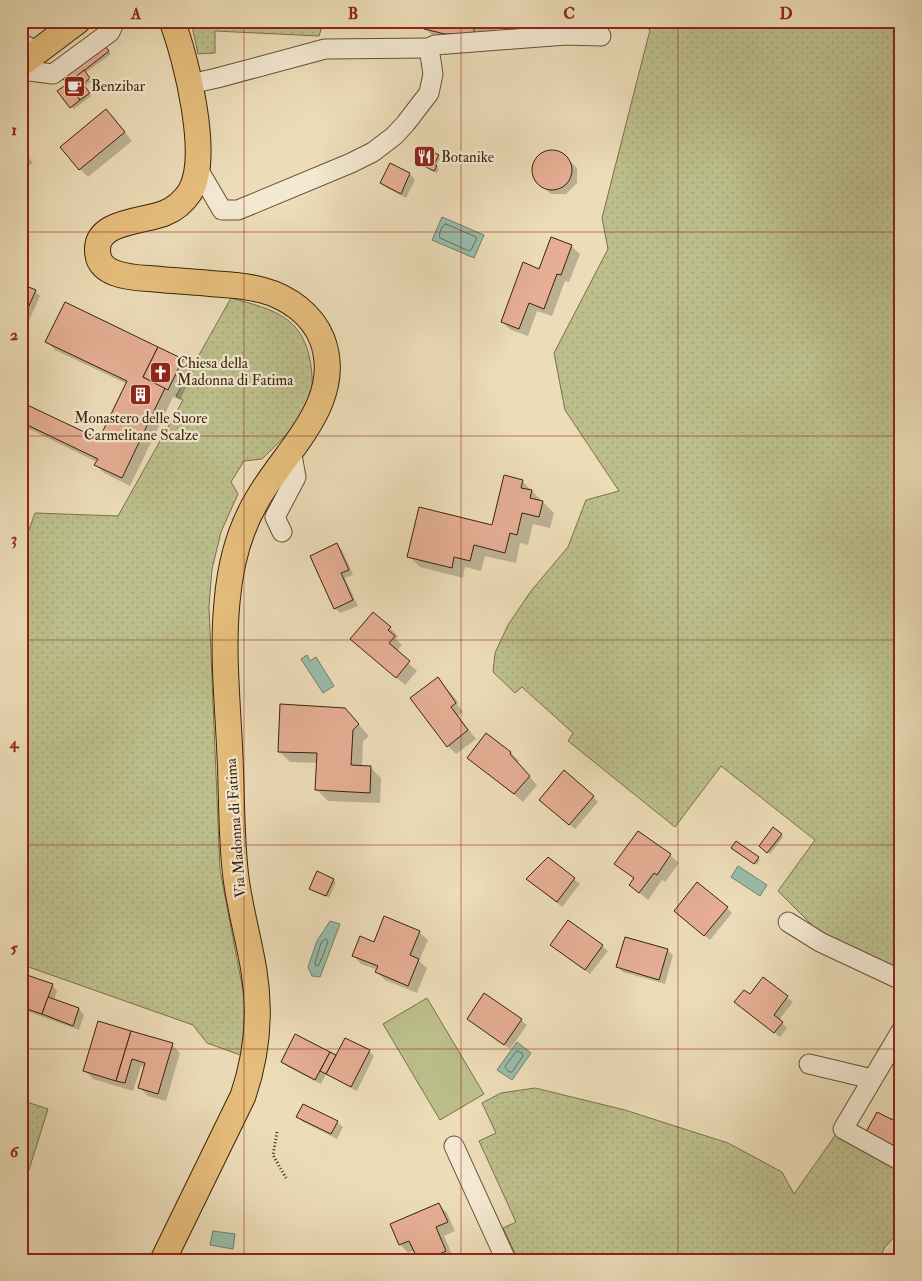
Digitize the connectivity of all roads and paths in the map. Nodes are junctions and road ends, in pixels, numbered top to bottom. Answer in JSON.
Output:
{"nodes":[{"id":1,"x":78,"y":21,"type":"edge"},
{"id":2,"x":115,"y":21,"type":"edge"},
{"id":3,"x":177,"y":28,"type":"edge"},
{"id":4,"x":601,"y":36,"type":"dead end"},
{"id":5,"x":429,"y":48,"type":"junction"},
{"id":6,"x":25,"y":57,"type":"edge"},
{"id":7,"x":190,"y":84,"type":"junction"},
{"id":8,"x":198,"y":169,"type":"junction"},
{"id":9,"x":291,"y":450,"type":"junction"},
{"id":10,"x":282,"y":532,"type":"dead end"},
{"id":11,"x":788,"y":922,"type":"dead end"},
{"id":12,"x":901,"y":980,"type":"edge"},
{"id":13,"x":901,"y":1031,"type":"edge"},
{"id":14,"x":809,"y":1064,"type":"dead end"},
{"id":15,"x":872,"y":1080,"type":"junction"},
{"id":16,"x":277,"y":1132,"type":"dead end"},
{"id":17,"x":454,"y":1146,"type":"dead end"},
{"id":18,"x":901,"y":1161,"type":"edge"},
{"id":19,"x":286,"y":1178,"type":"dead end"},
{"id":20,"x":162,"y":1260,"type":"edge"},
{"id":21,"x":506,"y":1260,"type":"edge"}],
"edges":[{"from":1,"to":6,"type":"main road"},
{"from":2,"to":6,"type":"street"},
{"from":3,"to":7,"type":"main road"},
{"from":4,"to":5,"type":"street"},
{"from":5,"to":7,"type":"street"},
{"from":5,"to":8,"type":"street"},
{"from":7,"to":8,"type":"main road"},
{"from":8,"to":9,"type":"main road","name":"Via Madonna di Fatima"},
{"from":9,"to":10,"type":"street"},
{"from":9,"to":20,"type":"main road","name":"Via Madonna di Fatima"},
{"from":11,"to":12,"type":"street"},
{"from":13,"to":15,"type":"street"},
{"from":14,"to":15,"type":"street"},
{"from":15,"to":18,"type":"street"},
{"from":16,"to":19,"type":"path"},
{"from":17,"to":21,"type":"street"}]}
